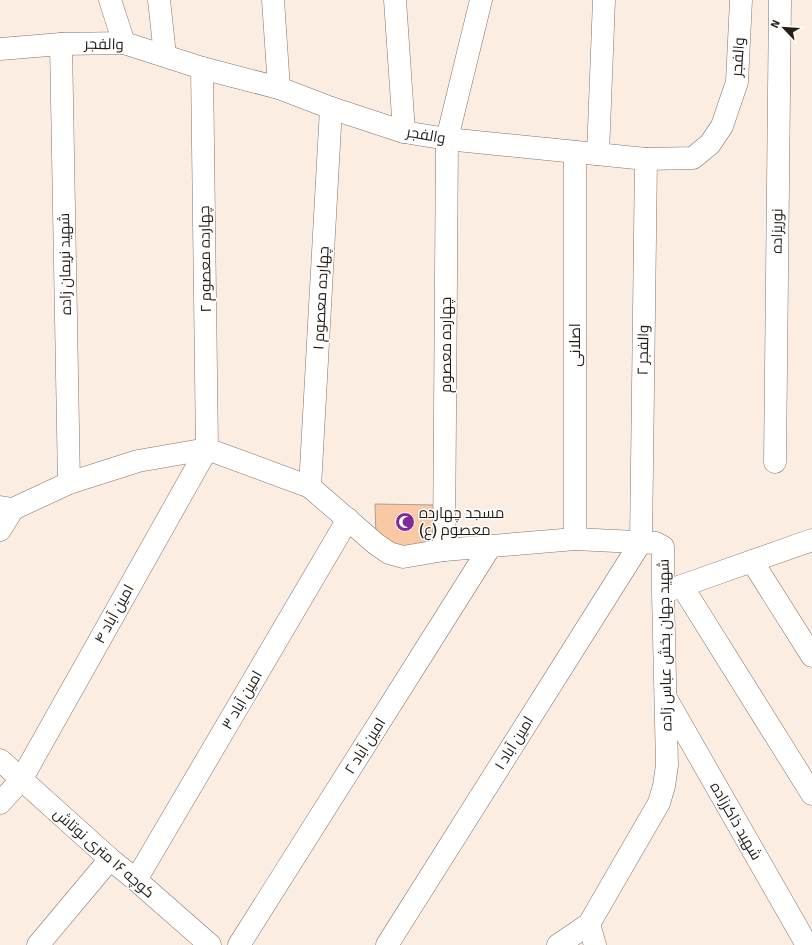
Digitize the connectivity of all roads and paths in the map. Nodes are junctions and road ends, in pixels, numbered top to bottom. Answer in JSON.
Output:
{"nodes":[{"id":1,"x":110,"y":0,"type":"edge"},
{"id":2,"x":159,"y":0,"type":"edge"},
{"id":3,"x":273,"y":0,"type":"edge"},
{"id":4,"x":395,"y":0,"type":"edge"},
{"id":5,"x":481,"y":0,"type":"edge"},
{"id":6,"x":604,"y":0,"type":"edge"},
{"id":7,"x":741,"y":0,"type":"edge"},
{"id":8,"x":780,"y":0,"type":"edge"},
{"id":9,"x":124,"y":43,"type":"junction"},
{"id":10,"x":61,"y":44,"type":"junction"},
{"id":11,"x":0,"y":49,"type":"edge"},
{"id":12,"x":165,"y":55,"type":"junction"},
{"id":13,"x":202,"y":68,"type":"junction"},
{"id":14,"x":279,"y":88,"type":"junction"},
{"id":15,"x":331,"y":108,"type":"junction"},
{"id":16,"x":404,"y":132,"type":"junction"},
{"id":17,"x":447,"y":140,"type":"junction"},
{"id":18,"x":575,"y":152,"type":"junction"},
{"id":19,"x":598,"y":154,"type":"junction"},
{"id":20,"x":646,"y":158,"type":"junction"},
{"id":21,"x":207,"y":449,"type":"junction"},
{"id":22,"x":775,"y":462,"type":"dead end"},
{"id":23,"x":69,"y":483,"type":"junction"},
{"id":24,"x":310,"y":487,"type":"junction"},
{"id":25,"x":7,"y":508,"type":"edge"},
{"id":26,"x":348,"y":519,"type":"junction"},
{"id":27,"x":0,"y":530,"type":"edge"},
{"id":28,"x":575,"y":539,"type":"junction"},
{"id":29,"x":812,"y":540,"type":"edge"},
{"id":30,"x":641,"y":542,"type":"junction"},
{"id":31,"x":490,"y":547,"type":"junction"},
{"id":32,"x":444,"y":550,"type":"junction"},
{"id":33,"x":752,"y":562,"type":"junction"},
{"id":34,"x":673,"y":589,"type":"junction"},
{"id":35,"x":812,"y":656,"type":"edge"},
{"id":36,"x":665,"y":697,"type":"junction"},
{"id":37,"x":0,"y":760,"type":"edge"},
{"id":38,"x":21,"y":780,"type":"junction"},
{"id":39,"x":812,"y":794,"type":"edge"},
{"id":40,"x":0,"y":803,"type":"edge"},
{"id":41,"x":110,"y":859,"type":"junction"},
{"id":42,"x":136,"y":880,"type":"junction"},
{"id":43,"x":590,"y":924,"type":"junction"},
{"id":44,"x":205,"y":943,"type":"edge"},
{"id":45,"x":38,"y":945,"type":"edge"},
{"id":46,"x":239,"y":945,"type":"edge"},
{"id":47,"x":387,"y":945,"type":"edge"},
{"id":48,"x":558,"y":945,"type":"edge"},
{"id":49,"x":594,"y":945,"type":"edge"},
{"id":50,"x":807,"y":945,"type":"edge"}],
"edges":[{"from":1,"to":9,"type":"street"},
{"from":2,"to":12,"type":"street"},
{"from":3,"to":14,"type":"street"},
{"from":4,"to":16,"type":"street"},
{"from":5,"to":17,"type":"street","name":"چهارده معصوم"},
{"from":6,"to":19,"type":"street"},
{"from":7,"to":20,"type":"street","name":"والفجر"},
{"from":8,"to":22,"type":"street","name":"نوریزاده"},
{"from":9,"to":10,"type":"street","name":"والفجر"},
{"from":9,"to":12,"type":"street","name":"والفجر"},
{"from":10,"to":11,"type":"street","name":"والفجر"},
{"from":10,"to":23,"type":"street","name":"شهید نریمان زاده"},
{"from":12,"to":13,"type":"street","name":"والفجر"},
{"from":13,"to":14,"type":"street","name":"والفجر"},
{"from":13,"to":21,"type":"street","name":"چهارده معصوم ۲"},
{"from":14,"to":15,"type":"street","name":"والفجر"},
{"from":15,"to":16,"type":"street","name":"والفجر"},
{"from":15,"to":24,"type":"street","name":"چهارده معصوم ۱"},
{"from":16,"to":17,"type":"street","name":"والفجر"},
{"from":17,"to":18,"type":"street","name":"والفجر"},
{"from":17,"to":32,"type":"street","name":"چهارده معصوم"},
{"from":18,"to":19,"type":"street","name":"والفجر"},
{"from":18,"to":28,"type":"street","name":"اصلانی"},
{"from":19,"to":20,"type":"street","name":"والفجر"},
{"from":20,"to":30,"type":"street","name":"والفجر ۲"},
{"from":21,"to":23,"type":"street"},
{"from":21,"to":24,"type":"street","name":"شهید جهان بخش عباس زاده"},
{"from":21,"to":38,"type":"street","name":"۴ امین آباد"},
{"from":23,"to":25,"type":"street"},
{"from":24,"to":26,"type":"street","name":"شهید جهان بخش عباس زاده"},
{"from":25,"to":27,"type":"street"},
{"from":26,"to":32,"type":"street","name":"شهید جهان بخش عباس زاده"},
{"from":26,"to":42,"type":"street","name":"۳ امین آباد"},
{"from":28,"to":30,"type":"street","name":"شهید جهان بخش عباس زاده"},
{"from":28,"to":31,"type":"street","name":"شهید جهان بخش عباس زاده"},
{"from":29,"to":33,"type":"street"},
{"from":30,"to":34,"type":"street","name":"شهید جهان بخش عباس زاده"},
{"from":30,"to":47,"type":"street","name":"۱ امین آباد"},
{"from":31,"to":32,"type":"street","name":"شهید جهان بخش عباس زاده"},
{"from":31,"to":46,"type":"street","name":"۲ امین آباد"},
{"from":33,"to":34,"type":"street"},
{"from":33,"to":35,"type":"street"},
{"from":34,"to":36,"type":"street","name":"شهید جهان بخش عباس زاده"},
{"from":34,"to":39,"type":"street"},
{"from":36,"to":43,"type":"street","name":"شهید جهان بخش عباس زاده"},
{"from":36,"to":50,"type":"street","name":"شهید ذاکرزاده"},
{"from":37,"to":38,"type":"street","name":"کوچه ۱۶ متری نوتاش"},
{"from":38,"to":40,"type":"street","name":"۴ امین آباد"},
{"from":38,"to":41,"type":"street","name":"کوچه ۱۶ متری نوتاش"},
{"from":41,"to":42,"type":"street","name":"کوچه ۱۶ متری نوتاش"},
{"from":41,"to":45,"type":"street"},
{"from":42,"to":44,"type":"street","name":"کوچه ۱۶ متری نوتاش"},
{"from":43,"to":48,"type":"street","name":"شهید جهان بخش عباس زاده"},
{"from":43,"to":49,"type":"street"}]}
